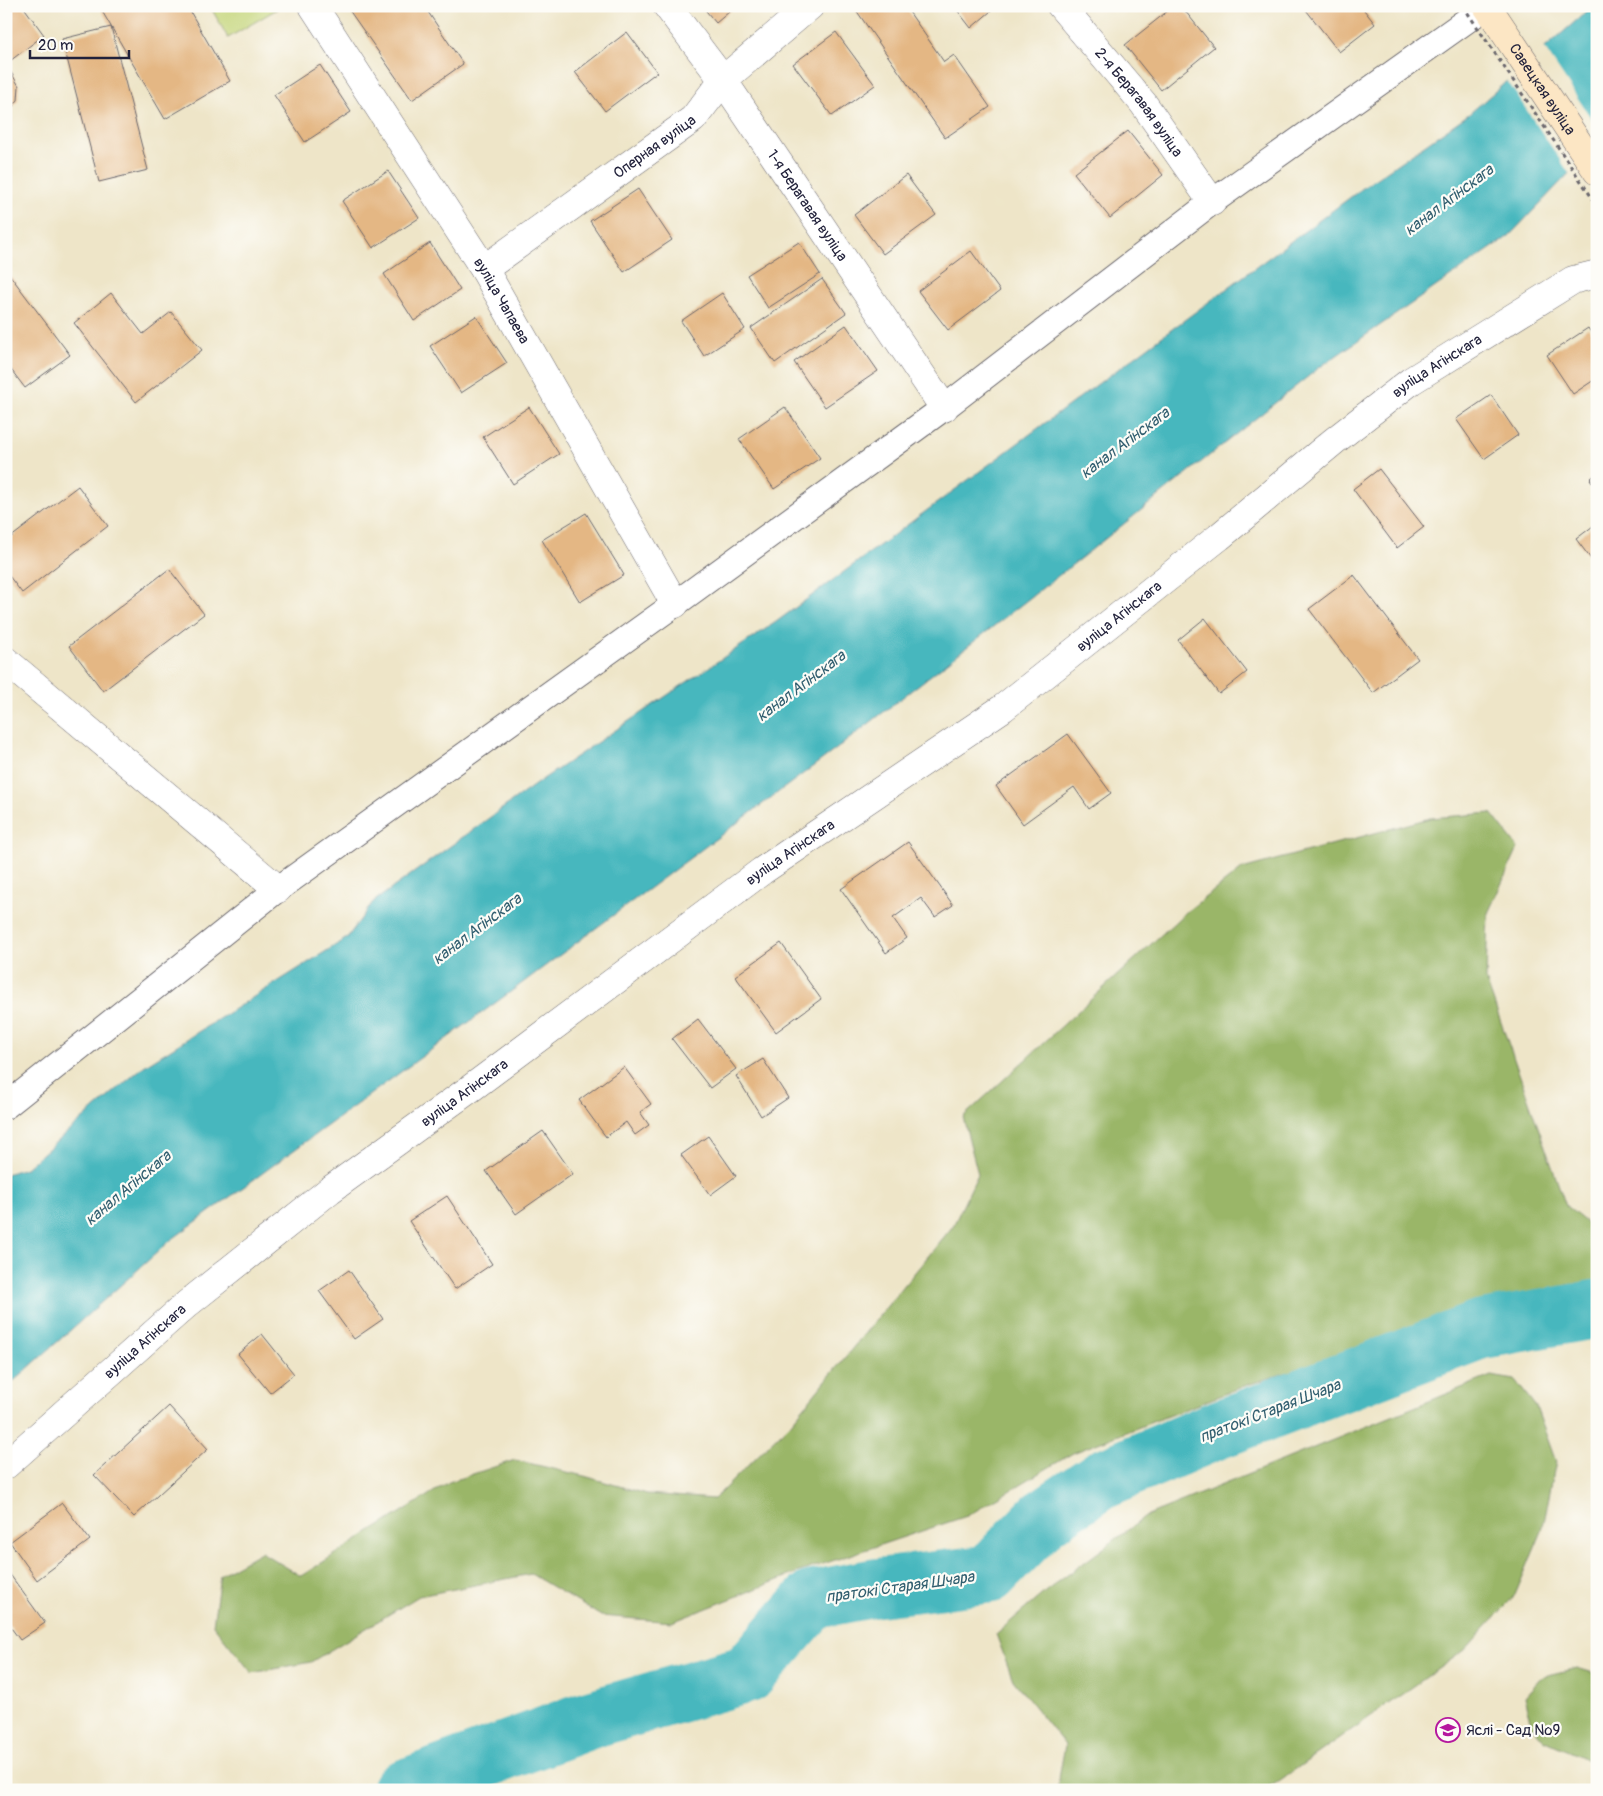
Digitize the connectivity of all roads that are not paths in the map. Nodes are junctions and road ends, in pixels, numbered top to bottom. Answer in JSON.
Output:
{"nodes":[{"id":1,"x":313,"y":6,"type":"edge"},
{"id":2,"x":667,"y":6,"type":"edge"},
{"id":3,"x":810,"y":6,"type":"edge"},
{"id":4,"x":1061,"y":6,"type":"edge"},
{"id":5,"x":1487,"y":6,"type":"edge"},
{"id":6,"x":723,"y":80,"type":"junction"},
{"id":7,"x":1597,"y":171,"type":"edge"},
{"id":8,"x":1212,"y":202,"type":"junction"},
{"id":9,"x":484,"y":269,"type":"junction"},
{"id":10,"x":1597,"y":274,"type":"edge"},
{"id":11,"x":944,"y":408,"type":"junction"},
{"id":12,"x":675,"y":604,"type":"junction"},
{"id":13,"x":6,"y":661,"type":"edge"},
{"id":14,"x":278,"y":888,"type":"junction"},
{"id":15,"x":6,"y":1106,"type":"edge"},
{"id":16,"x":6,"y":1465,"type":"edge"}],
"edges":[{"from":1,"to":9,"type":"street","name":"вуліца Чапаева"},
{"from":2,"to":6,"type":"street","name":"1-я Берагавая вуліца"},
{"from":3,"to":6,"type":"street","name":"Оперная вуліца"},
{"from":4,"to":8,"type":"street","name":"2-я Берагавая вуліца"},
{"from":5,"to":7,"type":"main road","name":"Савецкая вуліца"},
{"from":5,"to":8,"type":"street"},
{"from":6,"to":9,"type":"street","name":"Оперная вуліца"},
{"from":6,"to":11,"type":"street","name":"1-я Берагавая вуліца"},
{"from":8,"to":11,"type":"street"},
{"from":9,"to":12,"type":"street","name":"вуліца Чапаева"},
{"from":10,"to":16,"type":"street","name":"вуліца Агінскага"},
{"from":11,"to":12,"type":"street"},
{"from":12,"to":14,"type":"street"},
{"from":13,"to":14,"type":"street"},
{"from":14,"to":15,"type":"street"}]}
